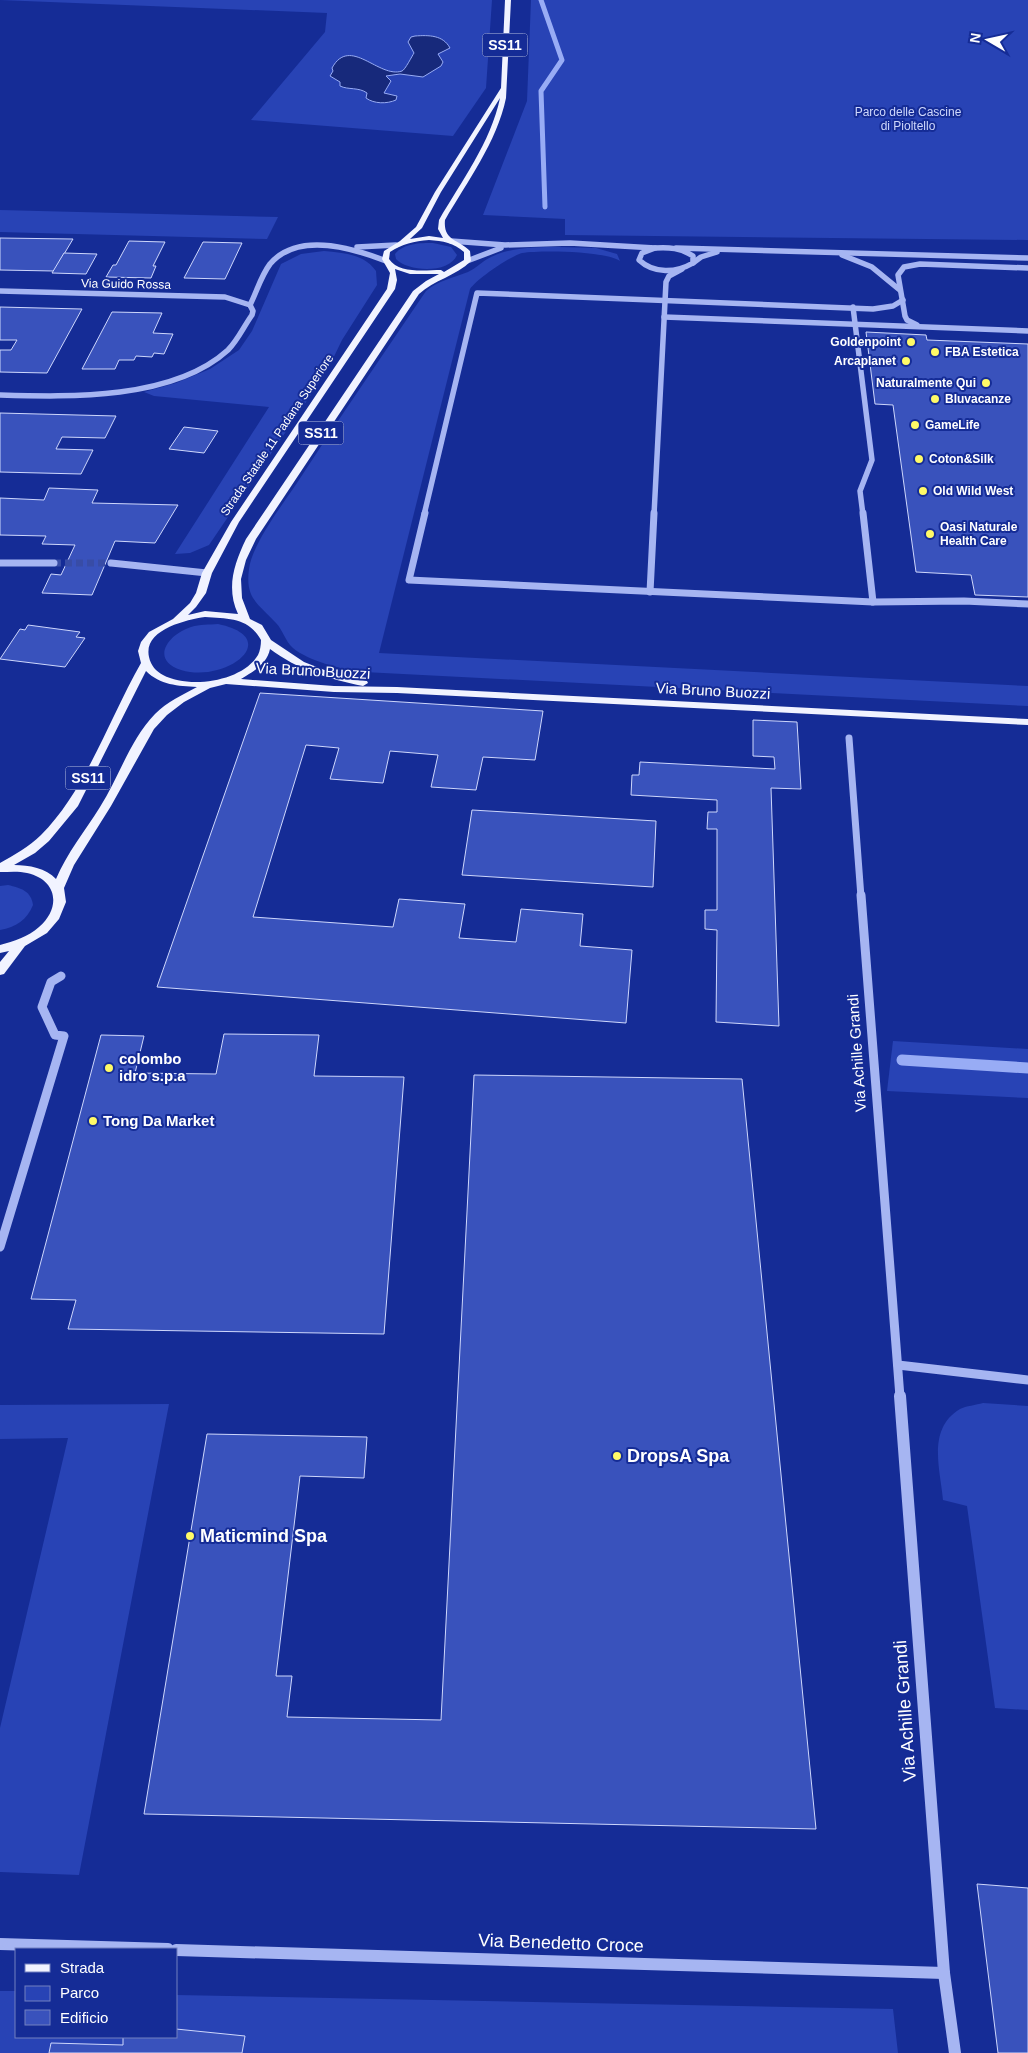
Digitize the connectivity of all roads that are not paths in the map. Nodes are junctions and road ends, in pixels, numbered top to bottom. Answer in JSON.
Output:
{"nodes":[{"id":1,"x":508,"y":0,"type":"edge"},
{"id":2,"x":503,"y":89,"type":"junction"},
{"id":3,"x":450,"y":241,"type":"junction"},
{"id":4,"x":585,"y":243,"type":"junction"},
{"id":5,"x":397,"y":244,"type":"junction"},
{"id":6,"x":526,"y":244,"type":"junction"},
{"id":7,"x":341,"y":247,"type":"junction"},
{"id":8,"x":655,"y":248,"type":"junction"},
{"id":9,"x":676,"y":248,"type":"junction"},
{"id":10,"x":755,"y":249,"type":"junction"},
{"id":11,"x":817,"y":251,"type":"junction"},
{"id":12,"x":635,"y":256,"type":"junction"},
{"id":13,"x":1028,"y":258,"type":"edge"},
{"id":14,"x":467,"y":261,"type":"junction"},
{"id":15,"x":388,"y":263,"type":"junction"},
{"id":16,"x":693,"y":263,"type":"junction"},
{"id":17,"x":1028,"y":268,"type":"edge"},
{"id":18,"x":655,"y":269,"type":"junction"},
{"id":19,"x":682,"y":269,"type":"junction"},
{"id":20,"x":451,"y":270,"type":"junction"},
{"id":21,"x":666,"y":282,"type":"junction"},
{"id":22,"x":900,"y":290,"type":"junction"},
{"id":23,"x":0,"y":291,"type":"edge"},
{"id":24,"x":665,"y":300,"type":"junction"},
{"id":25,"x":902,"y":300,"type":"junction"},
{"id":26,"x":250,"y":305,"type":"junction"},
{"id":27,"x":853,"y":307,"type":"junction"},
{"id":28,"x":664,"y":317,"type":"junction"},
{"id":29,"x":855,"y":324,"type":"junction"},
{"id":30,"x":923,"y":327,"type":"junction"},
{"id":31,"x":1028,"y":331,"type":"edge"},
{"id":32,"x":0,"y":395,"type":"edge"},
{"id":33,"x":0,"y":563,"type":"edge"},
{"id":34,"x":54,"y":563,"type":"tunnel mouth"},
{"id":35,"x":111,"y":563,"type":"tunnel mouth"},
{"id":36,"x":207,"y":574,"type":"junction"},
{"id":37,"x":650,"y":592,"type":"junction"},
{"id":38,"x":873,"y":602,"type":"junction"},
{"id":39,"x":1028,"y":604,"type":"edge"},
{"id":40,"x":245,"y":619,"type":"junction"},
{"id":41,"x":176,"y":620,"type":"junction"},
{"id":42,"x":267,"y":642,"type":"junction"},
{"id":43,"x":145,"y":664,"type":"junction"},
{"id":44,"x":227,"y":681,"type":"junction"},
{"id":45,"x":209,"y":685,"type":"junction"},
{"id":46,"x":397,"y":690,"type":"junction"},
{"id":47,"x":1028,"y":722,"type":"edge"},
{"id":48,"x":849,"y":738,"type":"dead end"},
{"id":49,"x":0,"y":868,"type":"edge"},
{"id":50,"x":58,"y":888,"type":"junction"},
{"id":51,"x":20,"y":944,"type":"junction"},
{"id":52,"x":0,"y":949,"type":"edge"},
{"id":53,"x":0,"y":971,"type":"edge"},
{"id":54,"x":61,"y":976,"type":"dead end"},
{"id":55,"x":0,"y":1246,"type":"edge"},
{"id":56,"x":898,"y":1365,"type":"junction"},
{"id":57,"x":1028,"y":1380,"type":"edge"},
{"id":58,"x":0,"y":1944,"type":"edge"},
{"id":59,"x":134,"y":1948,"type":"edge"},
{"id":60,"x":178,"y":1950,"type":"edge"},
{"id":61,"x":944,"y":1973,"type":"junction"},
{"id":62,"x":956,"y":2053,"type":"edge"}],
"edges":[{"from":1,"to":2,"type":"main road","number":"SS11"},
{"from":2,"to":3,"type":"main road","number":"SS11"},
{"from":2,"to":5,"type":"main road","number":"SS11"},
{"from":3,"to":5,"type":"main road"},
{"from":3,"to":6,"type":"street"},
{"from":3,"to":14,"type":"main road","number":"SS11"},
{"from":4,"to":6,"type":"street"},
{"from":4,"to":8,"type":"street"},
{"from":4,"to":12,"type":"street"},
{"from":5,"to":7,"type":"street"},
{"from":5,"to":15,"type":"main road","number":"SS11"},
{"from":6,"to":14,"type":"street"},
{"from":7,"to":15,"type":"street"},
{"from":7,"to":26,"type":"street"},
{"from":8,"to":9,"type":"street"},
{"from":8,"to":12,"type":"street"},
{"from":9,"to":10,"type":"street"},
{"from":9,"to":16,"type":"street"},
{"from":10,"to":11,"type":"street"},
{"from":10,"to":16,"type":"street"},
{"from":11,"to":13,"type":"street"},
{"from":11,"to":22,"type":"street"},
{"from":12,"to":18,"type":"street"},
{"from":14,"to":20,"type":"main road","name":"Strada Statale 11 Padana Superiore","number":"SS11"},
{"from":15,"to":20,"type":"main road","name":"Strada Statale 11 Padana Superiore","number":"SS11"},
{"from":15,"to":36,"type":"main road","name":"Strada Statale 11 Padana Superiore","number":"SS11"},
{"from":16,"to":19,"type":"street"},
{"from":17,"to":22,"type":"street"},
{"from":18,"to":19,"type":"street"},
{"from":18,"to":21,"type":"street"},
{"from":19,"to":21,"type":"street"},
{"from":20,"to":40,"type":"main road","name":"Strada Statale 11 Padana Superiore","number":"SS11"},
{"from":21,"to":24,"type":"lane"},
{"from":22,"to":25,"type":"street"},
{"from":23,"to":26,"type":"street","name":"Via Guido Rossa"},
{"from":24,"to":27,"type":"street"},
{"from":24,"to":28,"type":"lane"},
{"from":24,"to":37,"type":"street"},
{"from":25,"to":27,"type":"street"},
{"from":25,"to":30,"type":"street"},
{"from":26,"to":32,"type":"street"},
{"from":27,"to":29,"type":"lane"},
{"from":28,"to":29,"type":"street"},
{"from":28,"to":37,"type":"lane"},
{"from":29,"to":30,"type":"street"},
{"from":29,"to":38,"type":"lane"},
{"from":30,"to":31,"type":"street"},
{"from":33,"to":34,"type":"street"},
{"from":35,"to":36,"type":"street"},
{"from":36,"to":41,"type":"main road","name":"Strada Statale 11 Padana Superiore","number":"SS11"},
{"from":37,"to":38,"type":"street"},
{"from":38,"to":39,"type":"street"},
{"from":40,"to":41,"type":"main road","name":"Strada Statale 11 Padana Superiore","number":"SS11"},
{"from":40,"to":42,"type":"main road","name":"Strada Statale 11 Padana Superiore","number":"SS11"},
{"from":41,"to":43,"type":"main road","name":"Strada Statale 11 Padana Superiore","number":"SS11"},
{"from":42,"to":44,"type":"main road","number":"SS11"},
{"from":42,"to":46,"type":"main road","name":"Via Bruno Buozzi"},
{"from":43,"to":45,"type":"main road","number":"SS11"},
{"from":43,"to":49,"type":"main road","name":"Strada Statale 11 Padana Superiore","number":"SS11"},
{"from":44,"to":45,"type":"main road","number":"SS11"},
{"from":44,"to":46,"type":"main road","name":"Via Bruno Buozzi"},
{"from":45,"to":50,"type":"main road","number":"SS11"},
{"from":46,"to":47,"type":"main road","name":"Via Bruno Buozzi"},
{"from":48,"to":56,"type":"street","name":"Via Achille Grandi"},
{"from":49,"to":50,"type":"main road","name":"Strada Statale 11 Padana Superiore","number":"SS11"},
{"from":50,"to":51,"type":"main road","number":"SS11"},
{"from":51,"to":52,"type":"main road","number":"SS11"},
{"from":51,"to":53,"type":"main road","number":"SS11"},
{"from":54,"to":55,"type":"street"},
{"from":56,"to":57,"type":"street"},
{"from":56,"to":61,"type":"street","name":"Via Achille Grandi"},
{"from":58,"to":59,"type":"street"},
{"from":60,"to":61,"type":"street","name":"Via Benedetto Croce"},
{"from":61,"to":62,"type":"street","name":"Via Achille Grandi"}]}
